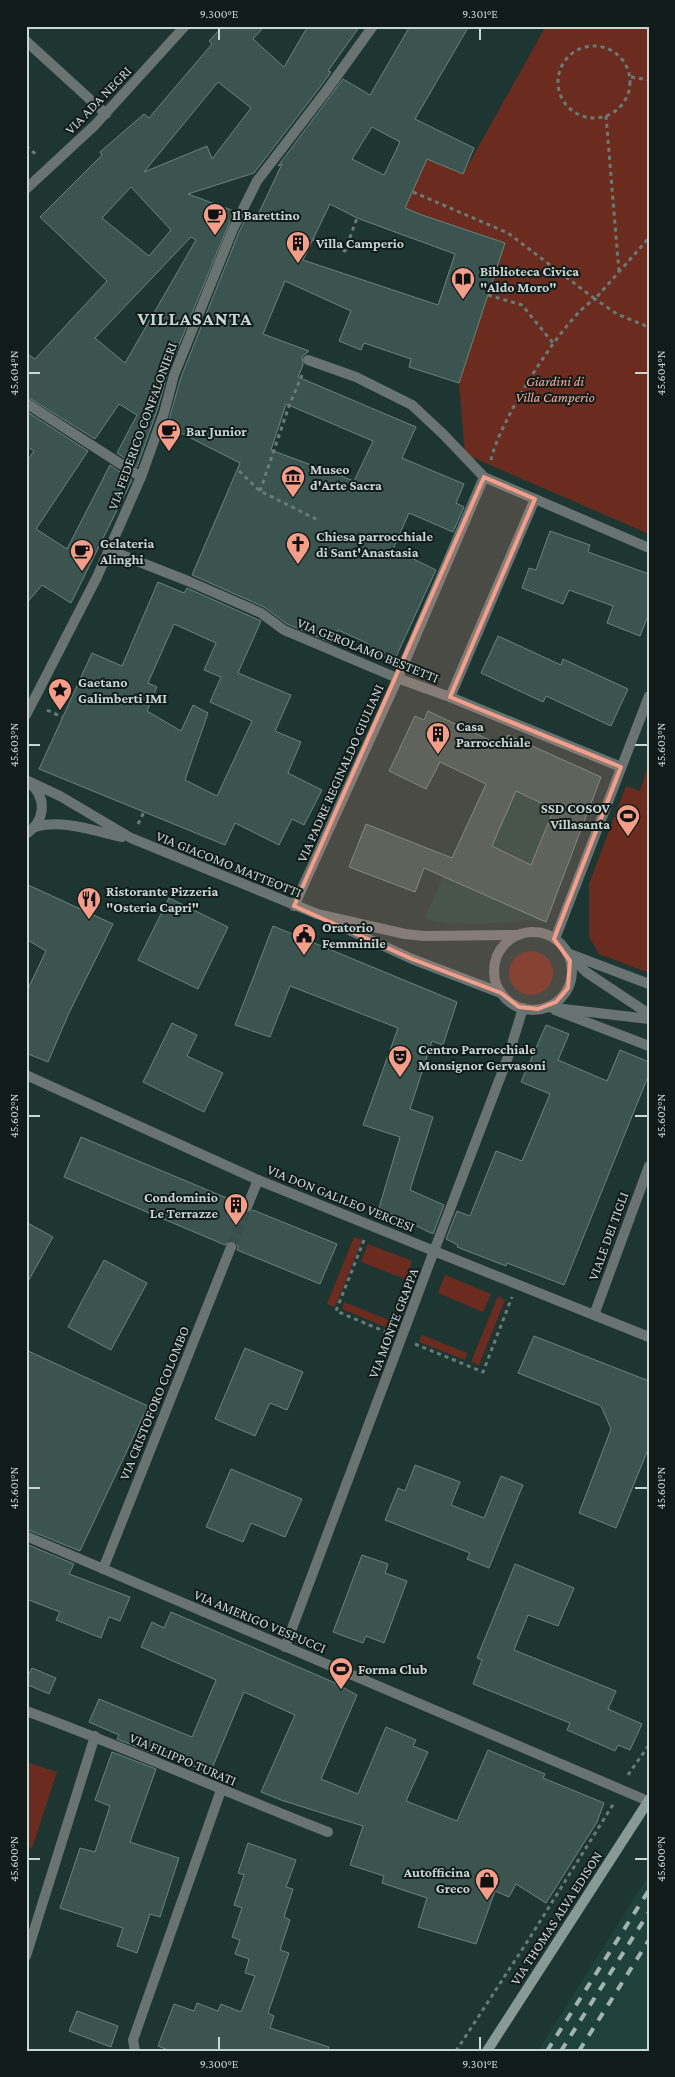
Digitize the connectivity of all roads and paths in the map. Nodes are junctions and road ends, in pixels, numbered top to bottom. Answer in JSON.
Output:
{"nodes":[{"id":1,"x":185,"y":26,"type":"edge"},
{"id":2,"x":373,"y":26,"type":"edge"},
{"id":3,"x":26,"y":41,"type":"edge"},
{"id":4,"x":631,"y":77,"type":"junction"},
{"id":5,"x":649,"y":80,"type":"edge"},
{"id":6,"x":106,"y":114,"type":"junction"},
{"id":7,"x":606,"y":116,"type":"junction"},
{"id":8,"x":26,"y":189,"type":"edge"},
{"id":9,"x":413,"y":192,"type":"dead end"},
{"id":10,"x":357,"y":218,"type":"dead end"},
{"id":11,"x":649,"y":238,"type":"edge"},
{"id":12,"x":313,"y":239,"type":"dead end"},
{"id":13,"x":619,"y":272,"type":"junction"},
{"id":14,"x":488,"y":295,"type":"dead end"},
{"id":15,"x":595,"y":299,"type":"junction"},
{"id":16,"x":649,"y":329,"type":"edge"},
{"id":17,"x":553,"y":343,"type":"junction"},
{"id":18,"x":308,"y":360,"type":"joint"},
{"id":19,"x":26,"y":403,"type":"edge"},
{"id":20,"x":239,"y":471,"type":"dead end"},
{"id":21,"x":141,"y":477,"type":"junction"},
{"id":22,"x":484,"y":477,"type":"junction"},
{"id":23,"x":260,"y":492,"type":"junction"},
{"id":24,"x":535,"y":499,"type":"junction"},
{"id":25,"x":320,"y":521,"type":"dead end"},
{"id":26,"x":649,"y":548,"type":"edge"},
{"id":27,"x":109,"y":550,"type":"junction"},
{"id":28,"x":397,"y":678,"type":"junction"},
{"id":29,"x":649,"y":696,"type":"edge"},
{"id":30,"x":450,"y":697,"type":"junction"},
{"id":31,"x":26,"y":715,"type":"edge"},
{"id":32,"x":621,"y":767,"type":"junction"},
{"id":33,"x":26,"y":780,"type":"edge"},
{"id":34,"x":35,"y":827,"type":"junction"},
{"id":35,"x":26,"y":834,"type":"edge"},
{"id":36,"x":131,"y":838,"type":"junction"},
{"id":37,"x":294,"y":906,"type":"junction"},
{"id":38,"x":317,"y":914,"type":"junction"},
{"id":39,"x":518,"y":935,"type":"junction"},
{"id":40,"x":554,"y":939,"type":"junction"},
{"id":41,"x":567,"y":953,"type":"junction"},
{"id":42,"x":649,"y":984,"type":"edge"},
{"id":43,"x":501,"y":993,"type":"junction"},
{"id":44,"x":547,"y":1007,"type":"junction"},
{"id":45,"x":523,"y":1008,"type":"junction"},
{"id":46,"x":649,"y":1014,"type":"edge"},
{"id":47,"x":649,"y":1019,"type":"edge"},
{"id":48,"x":649,"y":1046,"type":"edge"},
{"id":49,"x":26,"y":1075,"type":"edge"},
{"id":50,"x":649,"y":1166,"type":"edge"},
{"id":51,"x":258,"y":1180,"type":"junction"},
{"id":52,"x":247,"y":1207,"type":"tunnel mouth"},
{"id":53,"x":231,"y":1247,"type":"tunnel mouth"},
{"id":54,"x":434,"y":1251,"type":"junction"},
{"id":55,"x":594,"y":1315,"type":"junction"},
{"id":56,"x":649,"y":1337,"type":"edge"},
{"id":57,"x":26,"y":1536,"type":"edge"},
{"id":58,"x":104,"y":1569,"type":"junction"},
{"id":59,"x":285,"y":1646,"type":"junction"},
{"id":60,"x":26,"y":1711,"type":"edge"},
{"id":61,"x":95,"y":1736,"type":"junction"},
{"id":62,"x":649,"y":1745,"type":"edge"},
{"id":63,"x":220,"y":1790,"type":"junction"},
{"id":64,"x":621,"y":1790,"type":"junction"},
{"id":65,"x":648,"y":1801,"type":"edge"},
{"id":66,"x":328,"y":1832,"type":"dead end"},
{"id":67,"x":26,"y":1956,"type":"edge"},
{"id":68,"x":135,"y":2051,"type":"edge"},
{"id":69,"x":456,"y":2051,"type":"edge"},
{"id":70,"x":486,"y":2051,"type":"edge"}],
"edges":[{"from":1,"to":6,"type":"street","name":"VIA ADA NEGRI"},
{"from":2,"to":21,"type":"street","name":"VIA FEDERICO CONFALONIERI"},
{"from":3,"to":6,"type":"street"},
{"from":4,"to":5,"type":"path"},
{"from":4,"to":7,"type":"path"},
{"from":4,"to":7,"type":"path"},
{"from":6,"to":8,"type":"street","name":"VIA ADA NEGRI"},
{"from":7,"to":13,"type":"path"},
{"from":9,"to":15,"type":"path"},
{"from":10,"to":12,"type":"path"},
{"from":11,"to":13,"type":"path"},
{"from":13,"to":15,"type":"path"},
{"from":14,"to":17,"type":"path"},
{"from":15,"to":16,"type":"path"},
{"from":15,"to":17,"type":"path"},
{"from":17,"to":22,"type":"path"},
{"from":18,"to":22,"type":"street"},
{"from":18,"to":23,"type":"path"},
{"from":19,"to":21,"type":"street"},
{"from":20,"to":23,"type":"path"},
{"from":21,"to":27,"type":"street","name":"VIA FEDERICO CONFALONIERI"},
{"from":22,"to":24,"type":"street"},
{"from":22,"to":28,"type":"street","name":"VIA PADRE REGINALDO GIULIANI"},
{"from":23,"to":25,"type":"path"},
{"from":24,"to":26,"type":"street"},
{"from":24,"to":30,"type":"street"},
{"from":27,"to":28,"type":"street","name":"VIA GEROLAMO BESTETTI"},
{"from":27,"to":31,"type":"street","name":"VIA FEDERICO CONFALONIERI"},
{"from":28,"to":30,"type":"street","name":"VIA GEROLAMO BESTETTI"},
{"from":28,"to":37,"type":"street","name":"VIA PADRE REGINALDO GIULIANI"},
{"from":29,"to":32,"type":"street"},
{"from":30,"to":32,"type":"street","name":"VIA GEROLAMO BESTETTI"},
{"from":32,"to":40,"type":"street"},
{"from":33,"to":34,"type":"street"},
{"from":33,"to":36,"type":"street","name":"VIA GIACOMO MATTEOTTI"},
{"from":34,"to":35,"type":"street"},
{"from":34,"to":36,"type":"street","name":"VIA GIACOMO MATTEOTTI"},
{"from":36,"to":37,"type":"street","name":"VIA GIACOMO MATTEOTTI"},
{"from":37,"to":38,"type":"street","name":"VIA GIACOMO MATTEOTTI"},
{"from":38,"to":39,"type":"street","name":"VIA GIACOMO MATTEOTTI"},
{"from":38,"to":43,"type":"street","name":"VIA GIACOMO MATTEOTTI"},
{"from":39,"to":40,"type":"street"},
{"from":39,"to":43,"type":"street"},
{"from":40,"to":41,"type":"street"},
{"from":41,"to":42,"type":"street"},
{"from":41,"to":44,"type":"street"},
{"from":41,"to":46,"type":"street"},
{"from":43,"to":45,"type":"street"},
{"from":44,"to":45,"type":"street"},
{"from":44,"to":47,"type":"street"},
{"from":44,"to":48,"type":"street"},
{"from":45,"to":54,"type":"street","name":"VIA MONTE GRAPPA"},
{"from":49,"to":51,"type":"street","name":"VIA DON GALILEO VERCESI"},
{"from":50,"to":55,"type":"street","name":"VIALE DEI TIGLI"},
{"from":51,"to":52,"type":"street"},
{"from":51,"to":54,"type":"street","name":"VIA DON GALILEO VERCESI"},
{"from":53,"to":58,"type":"street","name":"VIA CRISTOFORO COLOMBO"},
{"from":54,"to":55,"type":"street","name":"VIA DON GALILEO VERCESI"},
{"from":54,"to":59,"type":"street","name":"VIA MONTE GRAPPA"},
{"from":55,"to":56,"type":"street","name":"VIA DON GALILEO VERCESI"},
{"from":57,"to":58,"type":"street","name":"VIA AMERIGO VESPUCCI"},
{"from":58,"to":59,"type":"street","name":"VIA AMERIGO VESPUCCI"},
{"from":59,"to":64,"type":"street","name":"VIA AMERIGO VESPUCCI"},
{"from":60,"to":61,"type":"street","name":"VIA FILIPPO TURATI"},
{"from":61,"to":63,"type":"street","name":"VIA FILIPPO TURATI"},
{"from":61,"to":67,"type":"street"},
{"from":62,"to":64,"type":"path"},
{"from":63,"to":66,"type":"street","name":"VIA FILIPPO TURATI"},
{"from":63,"to":68,"type":"street"},
{"from":64,"to":65,"type":"street","name":"VIA AMERIGO VESPUCCI"},
{"from":64,"to":69,"type":"path"},
{"from":65,"to":70,"type":"main road","name":"VIA THOMAS ALVA EDISON"}]}
